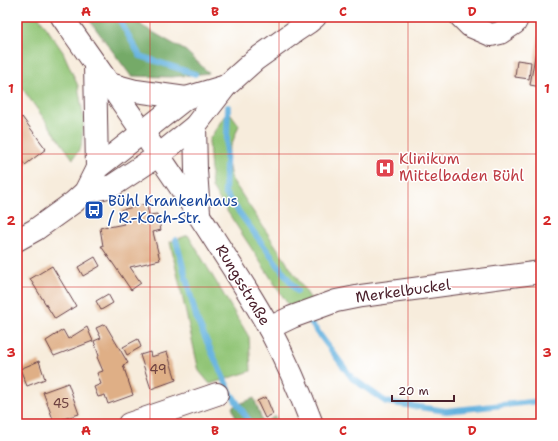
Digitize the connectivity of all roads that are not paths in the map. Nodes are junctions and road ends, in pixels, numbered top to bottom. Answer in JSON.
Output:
{"nodes":[{"id":1,"x":62,"y":17,"type":"edge"},
{"id":2,"x":315,"y":17,"type":"edge"},
{"id":3,"x":461,"y":17,"type":"edge"},
{"id":4,"x":518,"y":17,"type":"edge"},
{"id":5,"x":95,"y":64,"type":"junction"},
{"id":6,"x":110,"y":84,"type":"junction"},
{"id":7,"x":226,"y":86,"type":"junction"},
{"id":8,"x":186,"y":98,"type":"junction"},
{"id":9,"x":195,"y":126,"type":"junction"},
{"id":10,"x":142,"y":131,"type":"junction"},
{"id":11,"x":159,"y":155,"type":"junction"},
{"id":12,"x":97,"y":168,"type":"junction"},
{"id":13,"x":85,"y":192,"type":"junction"},
{"id":14,"x":199,"y":214,"type":"junction"},
{"id":15,"x":17,"y":240,"type":"edge"},
{"id":16,"x":541,"y":272,"type":"edge"},
{"id":17,"x":269,"y":328,"type":"junction"},
{"id":18,"x":217,"y":394,"type":"dead end"},
{"id":19,"x":313,"y":421,"type":"edge"},
{"id":20,"x":130,"y":424,"type":"edge"}],
"edges":[{"from":1,"to":5,"type":"street","name":"Rungsstraße"},
{"from":2,"to":7,"type":"street"},
{"from":3,"to":4,"type":"street"},
{"from":5,"to":6,"type":"street","name":"Rungsstraße"},
{"from":5,"to":12,"type":"street"},
{"from":6,"to":8,"type":"street"},
{"from":6,"to":10,"type":"street","name":"Rungsstraße"},
{"from":7,"to":8,"type":"street"},
{"from":7,"to":9,"type":"street"},
{"from":8,"to":10,"type":"street"},
{"from":9,"to":11,"type":"street"},
{"from":9,"to":14,"type":"street"},
{"from":10,"to":11,"type":"street","name":"Rungsstraße"},
{"from":10,"to":12,"type":"street"},
{"from":11,"to":13,"type":"street"},
{"from":11,"to":14,"type":"street","name":"Rungsstraße"},
{"from":12,"to":13,"type":"street"},
{"from":13,"to":15,"type":"street"},
{"from":14,"to":17,"type":"street","name":"Rungsstraße"},
{"from":16,"to":17,"type":"street","name":"Merkelbuckel"},
{"from":17,"to":19,"type":"street","name":"Rungsstraße"},
{"from":18,"to":20,"type":"street"}]}
